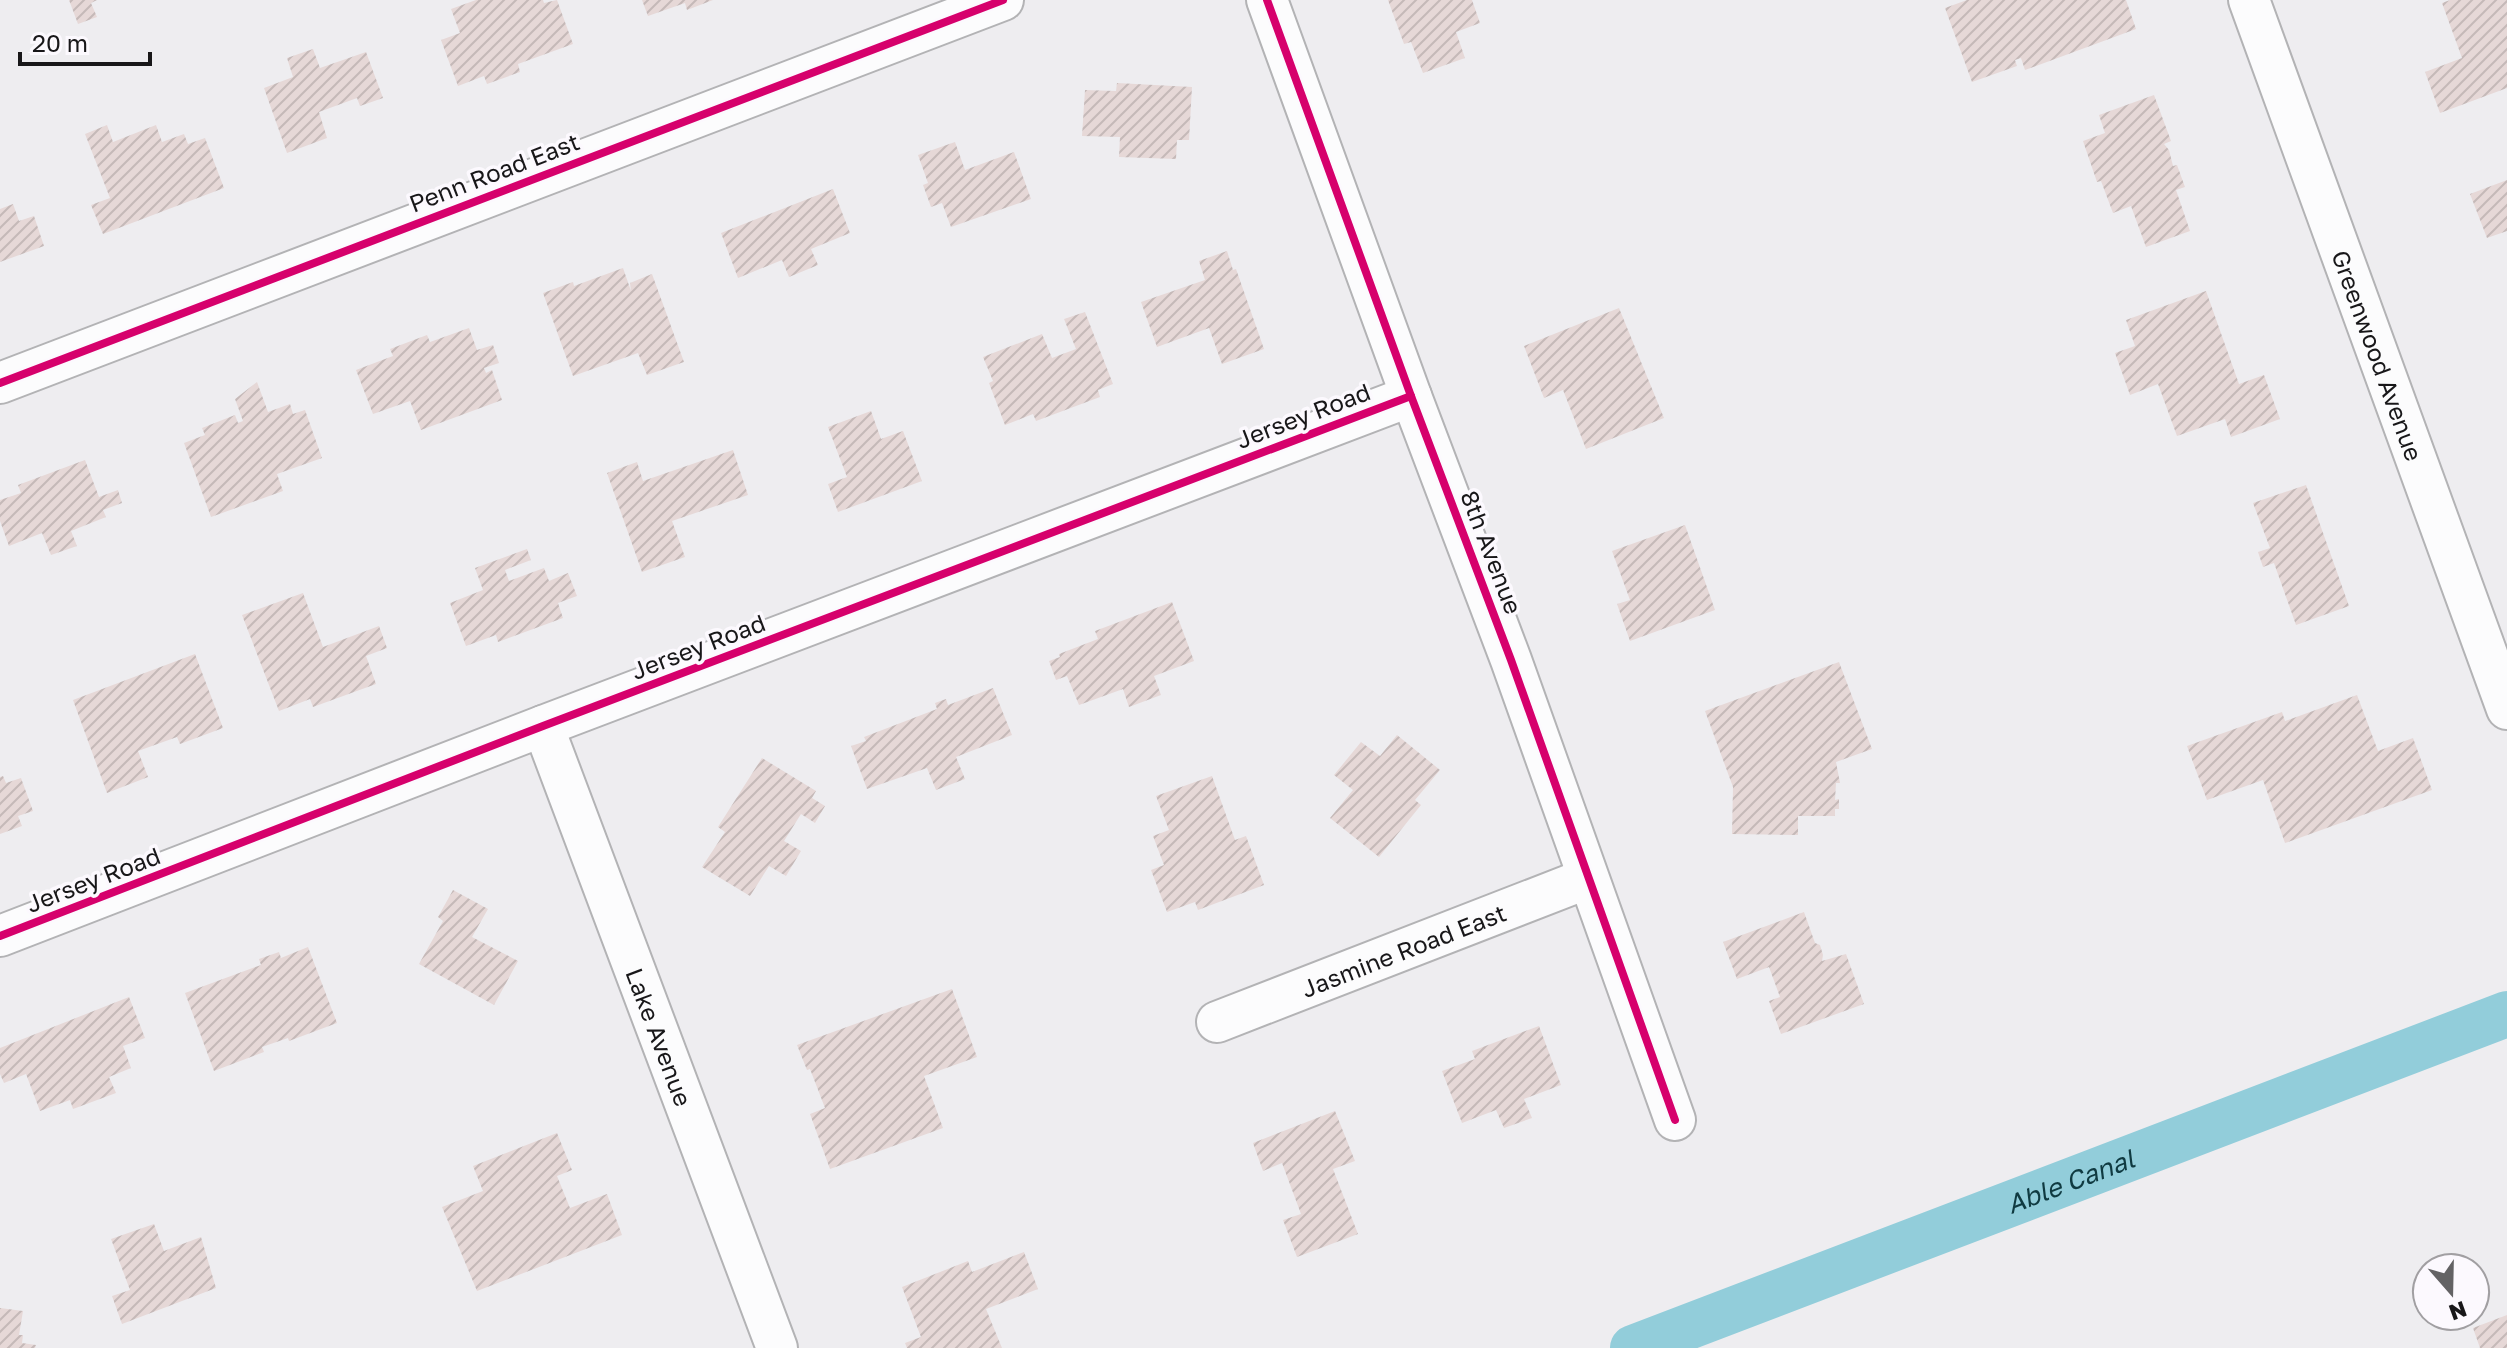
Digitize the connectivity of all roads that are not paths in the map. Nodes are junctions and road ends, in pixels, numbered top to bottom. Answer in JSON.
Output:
{"nodes":[{"id":1,"x":1003,"y":0,"type":"edge"},
{"id":2,"x":1267,"y":0,"type":"edge"},
{"id":3,"x":2249,"y":0,"type":"edge"},
{"id":4,"x":0,"y":383,"type":"edge"},
{"id":5,"x":1411,"y":396,"type":"junction"},
{"id":6,"x":2507,"y":709,"type":"edge"},
{"id":7,"x":543,"y":726,"type":"junction"},
{"id":8,"x":1588,"y":878,"type":"junction"},
{"id":9,"x":0,"y":936,"type":"edge"},
{"id":10,"x":1217,"y":1022,"type":"dead end"},
{"id":11,"x":1675,"y":1120,"type":"dead end"},
{"id":12,"x":777,"y":1348,"type":"edge"}],
"edges":[{"from":1,"to":4,"type":"street","name":"Penn Road East"},
{"from":2,"to":5,"type":"street","name":"8th Avenue"},
{"from":3,"to":6,"type":"street","name":"Greenwood Avenue"},
{"from":5,"to":7,"type":"street","name":"Jersey Road"},
{"from":5,"to":8,"type":"street","name":"8th Avenue"},
{"from":7,"to":9,"type":"street","name":"Jersey Road"},
{"from":7,"to":12,"type":"street","name":"Lake Avenue"},
{"from":8,"to":10,"type":"street","name":"Jasmine Road East"},
{"from":8,"to":11,"type":"street","name":"8th Avenue"}]}
